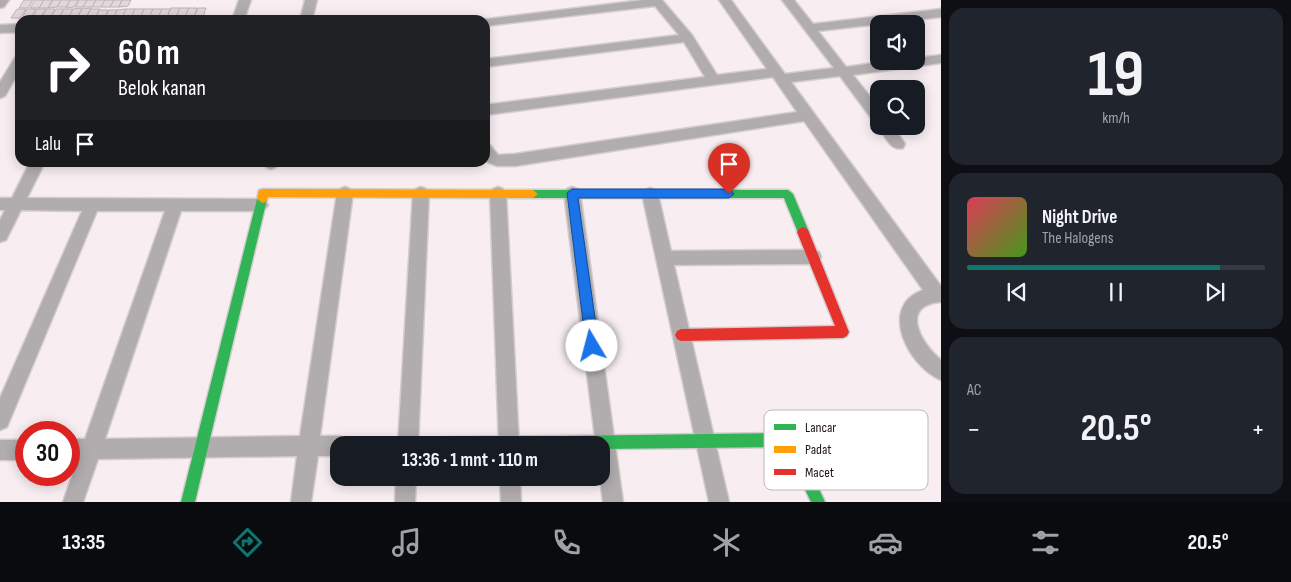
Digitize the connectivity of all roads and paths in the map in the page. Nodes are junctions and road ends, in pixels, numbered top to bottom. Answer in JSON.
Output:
{"nodes":[{"id":1,"x":3,"y":0,"type":"edge"},
{"id":2,"x":246,"y":0,"type":"edge"},
{"id":3,"x":311,"y":0,"type":"edge"},
{"id":4,"x":725,"y":0,"type":"edge"},
{"id":5,"x":788,"y":0,"type":"edge"},
{"id":6,"x":657,"y":1,"type":"edge"},
{"id":7,"x":0,"y":4,"type":"edge"},
{"id":8,"x":941,"y":14,"type":"edge"},
{"id":9,"x":240,"y":15,"type":"edge"},
{"id":10,"x":307,"y":15,"type":"edge"},
{"id":11,"x":490,"y":21,"type":"edge"},
{"id":12,"x":15,"y":28,"type":"edge"},
{"id":13,"x":809,"y":28,"type":"junction"},
{"id":14,"x":0,"y":29,"type":"edge"},
{"id":15,"x":688,"y":38,"type":"junction"},
{"id":16,"x":941,"y":59,"type":"edge"},
{"id":17,"x":490,"y":61,"type":"edge"},
{"id":18,"x":15,"y":68,"type":"edge"},
{"id":19,"x":843,"y":71,"type":"junction"},
{"id":20,"x":780,"y":75,"type":"junction"},
{"id":21,"x":713,"y":80,"type":"junction"},
{"id":22,"x":0,"y":93,"type":"edge"},
{"id":23,"x":870,"y":106,"type":"edge"},
{"id":24,"x":490,"y":109,"type":"edge"},
{"id":25,"x":808,"y":115,"type":"junction"},
{"id":26,"x":892,"y":135,"type":"edge"},
{"id":27,"x":898,"y":144,"type":"dead end"},
{"id":28,"x":490,"y":157,"type":"edge"},
{"id":29,"x":35,"y":167,"type":"edge"},
{"id":30,"x":345,"y":193,"type":"junction"},
{"id":31,"x":421,"y":193,"type":"junction"},
{"id":32,"x":572,"y":193,"type":"junction"},
{"id":33,"x":498,"y":194,"type":"junction"},
{"id":34,"x":650,"y":194,"type":"junction"},
{"id":35,"x":0,"y":204,"type":"edge"},
{"id":36,"x":16,"y":204,"type":"junction"},
{"id":37,"x":92,"y":205,"type":"junction"},
{"id":38,"x":174,"y":205,"type":"junction"},
{"id":39,"x":260,"y":205,"type":"junction"},
{"id":40,"x":0,"y":235,"type":"edge"},
{"id":41,"x":813,"y":257,"type":"junction"},
{"id":42,"x":664,"y":258,"type":"junction"},
{"id":43,"x":938,"y":294,"type":"edge"},
{"id":44,"x":682,"y":335,"type":"junction"},
{"id":45,"x":941,"y":371,"type":"edge"},
{"id":46,"x":0,"y":420,"type":"edge"},
{"id":47,"x":408,"y":436,"type":"edge"},
{"id":48,"x":509,"y":436,"type":"edge"},
{"id":49,"x":604,"y":436,"type":"edge"},
{"id":50,"x":764,"y":440,"type":"edge"},
{"id":51,"x":706,"y":441,"type":"junction"},
{"id":52,"x":610,"y":442,"type":"edge"},
{"id":53,"x":309,"y":446,"type":"junction"},
{"id":54,"x":330,"y":446,"type":"edge"},
{"id":55,"x":202,"y":448,"type":"junction"},
{"id":56,"x":80,"y":449,"type":"edge"},
{"id":57,"x":91,"y":449,"type":"junction"},
{"id":58,"x":0,"y":450,"type":"edge"},
{"id":59,"x":15,"y":450,"type":"edge"},
{"id":60,"x":610,"y":480,"type":"edge"},
{"id":61,"x":406,"y":486,"type":"edge"},
{"id":62,"x":510,"y":486,"type":"edge"},
{"id":63,"x":812,"y":490,"type":"edge"},
{"id":64,"x":73,"y":502,"type":"edge"},
{"id":65,"x":188,"y":502,"type":"edge"},
{"id":66,"x":301,"y":502,"type":"edge"},
{"id":67,"x":405,"y":502,"type":"edge"},
{"id":68,"x":511,"y":502,"type":"edge"},
{"id":69,"x":613,"y":502,"type":"edge"},
{"id":70,"x":719,"y":502,"type":"edge"},
{"id":71,"x":818,"y":502,"type":"edge"}],
"edges":[{"from":1,"to":7,"type":"street"},
{"from":2,"to":9,"type":"street"},
{"from":3,"to":10,"type":"street"},
{"from":4,"to":20,"type":"street"},
{"from":5,"to":13,"type":"street"},
{"from":6,"to":11,"type":"street"},
{"from":6,"to":15,"type":"street"},
{"from":8,"to":13,"type":"street"},
{"from":12,"to":14,"type":"street"},
{"from":13,"to":19,"type":"street"},
{"from":15,"to":17,"type":"street"},
{"from":15,"to":21,"type":"street"},
{"from":16,"to":19,"type":"street"},
{"from":18,"to":22,"type":"street"},
{"from":19,"to":20,"type":"street"},
{"from":19,"to":23,"type":"street"},
{"from":20,"to":21,"type":"street"},
{"from":20,"to":25,"type":"street"},
{"from":21,"to":24,"type":"street"},
{"from":25,"to":28,"type":"street"},
{"from":25,"to":43,"type":"street"},
{"from":26,"to":27,"type":"street"},
{"from":29,"to":36,"type":"street"},
{"from":30,"to":31,"type":"street"},
{"from":30,"to":39,"type":"street"},
{"from":30,"to":53,"type":"street"},
{"from":31,"to":33,"type":"street"},
{"from":31,"to":47,"type":"street"},
{"from":32,"to":33,"type":"street"},
{"from":32,"to":34,"type":"street"},
{"from":32,"to":49,"type":"street"},
{"from":33,"to":48,"type":"street"},
{"from":34,"to":41,"type":"street"},
{"from":34,"to":42,"type":"street"},
{"from":35,"to":36,"type":"street"},
{"from":36,"to":37,"type":"street"},
{"from":36,"to":40,"type":"street"},
{"from":37,"to":38,"type":"street"},
{"from":37,"to":46,"type":"street"},
{"from":38,"to":39,"type":"street"},
{"from":38,"to":57,"type":"street"},
{"from":39,"to":55,"type":"street"},
{"from":41,"to":42,"type":"street"},
{"from":41,"to":44,"type":"street"},
{"from":42,"to":44,"type":"street"},
{"from":43,"to":45,"type":"street"},
{"from":44,"to":51,"type":"street"},
{"from":50,"to":51,"type":"street"},
{"from":51,"to":52,"type":"street"},
{"from":51,"to":70,"type":"street"},
{"from":53,"to":54,"type":"street"},
{"from":53,"to":55,"type":"street"},
{"from":53,"to":66,"type":"street"},
{"from":55,"to":57,"type":"street"},
{"from":55,"to":65,"type":"street"},
{"from":56,"to":57,"type":"street"},
{"from":57,"to":64,"type":"street"},
{"from":58,"to":59,"type":"street"},
{"from":60,"to":69,"type":"street"},
{"from":61,"to":67,"type":"street"},
{"from":62,"to":68,"type":"street"},
{"from":63,"to":71,"type":"street"}]}
